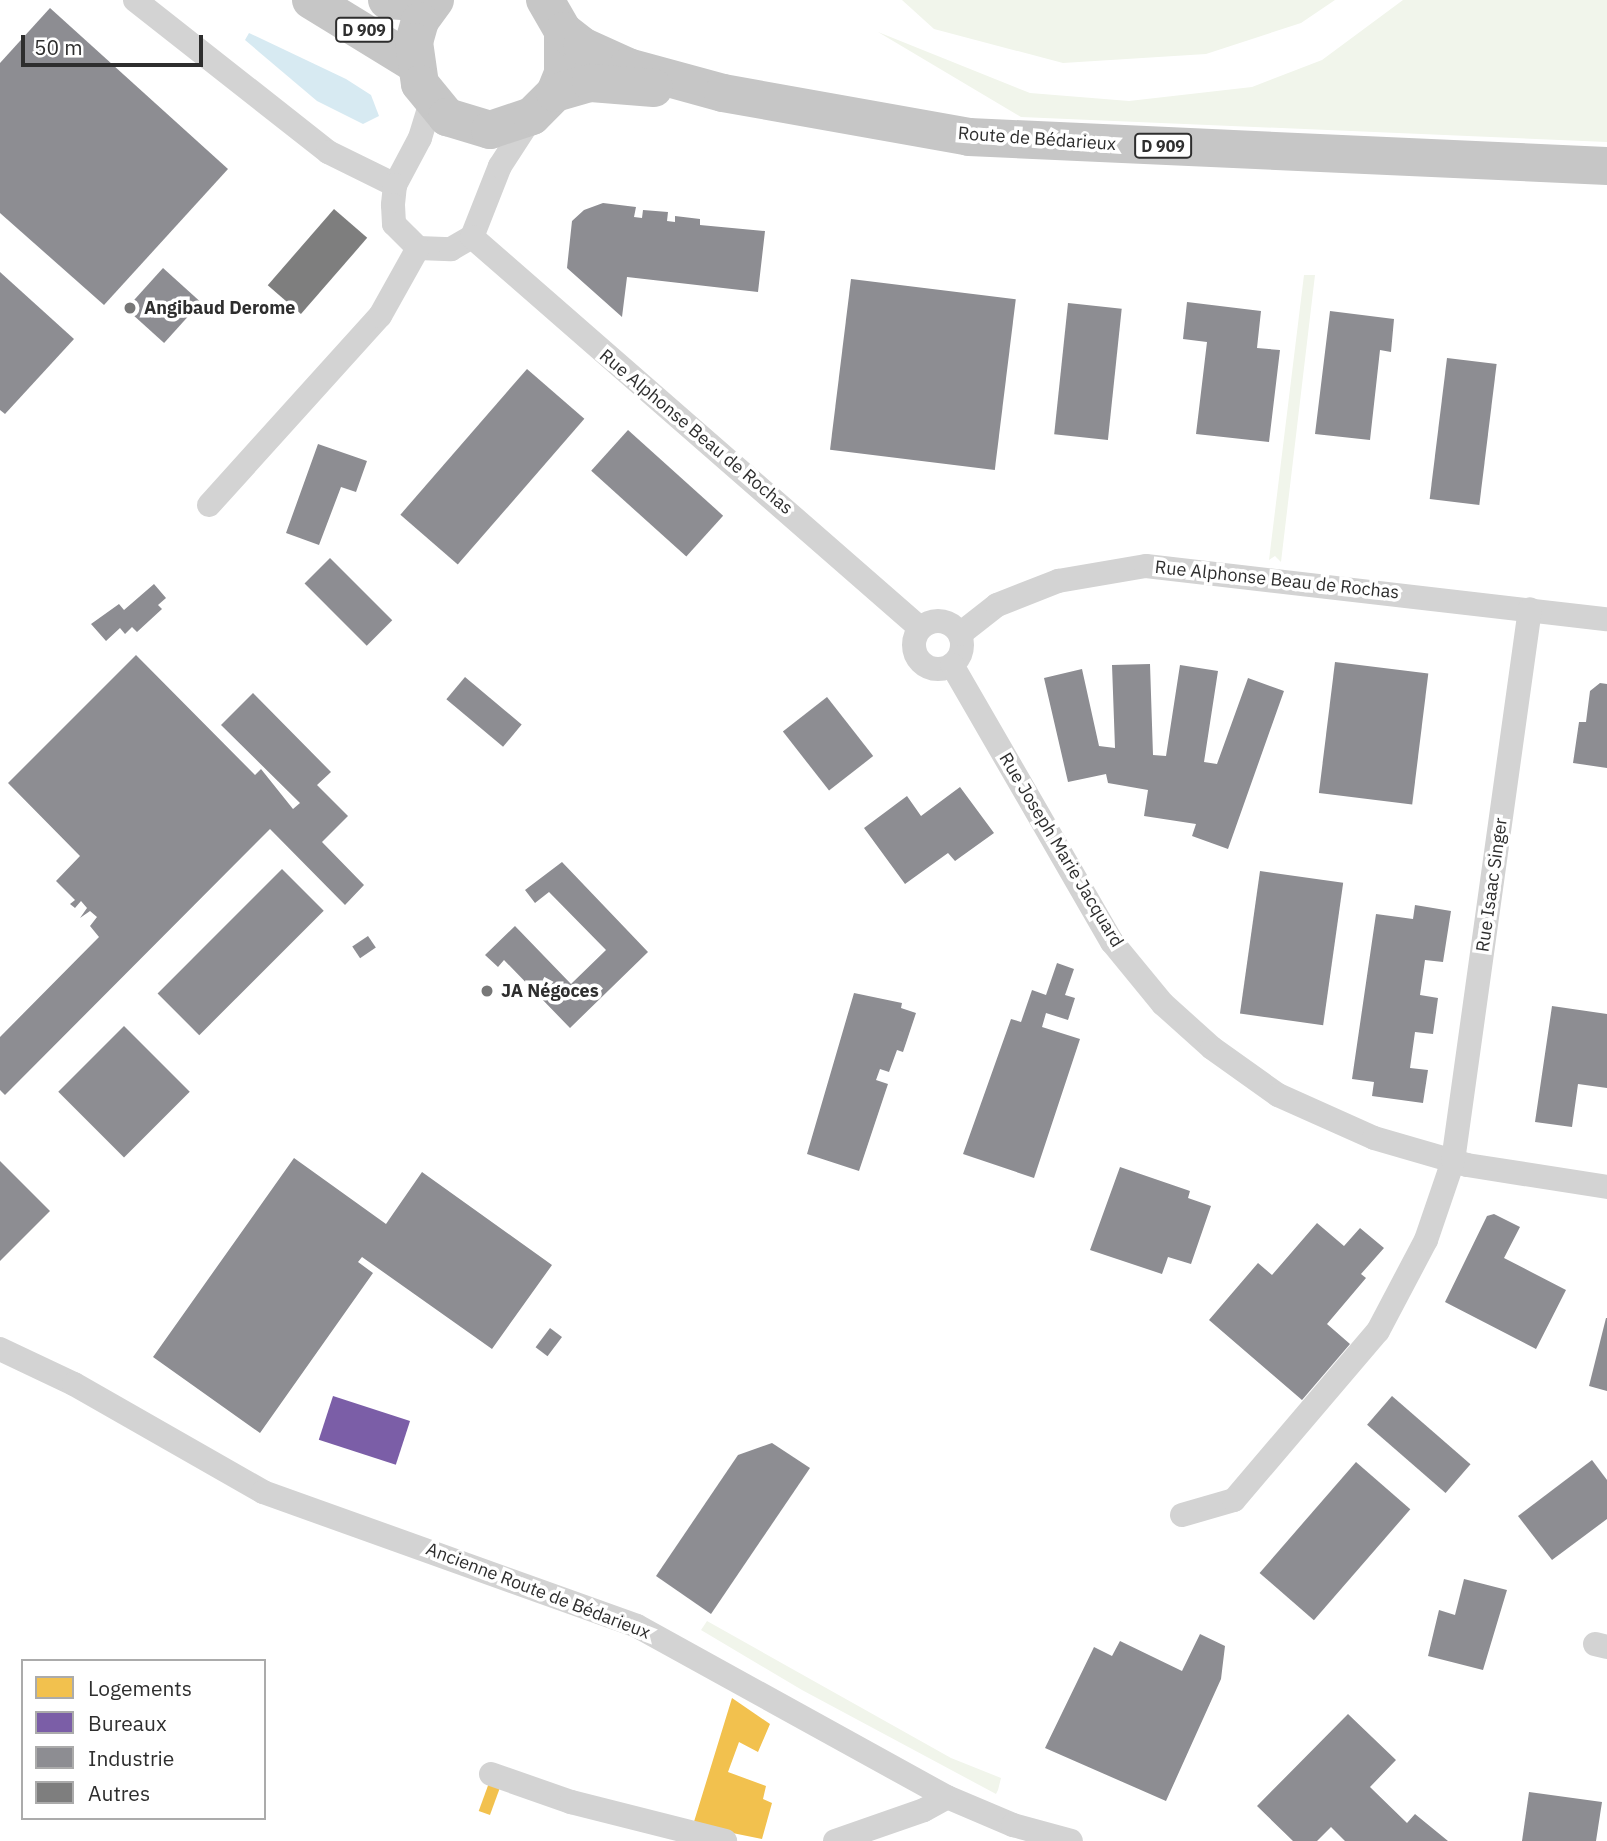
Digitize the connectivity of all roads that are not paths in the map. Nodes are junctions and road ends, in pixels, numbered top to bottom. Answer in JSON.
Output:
{"nodes":[{"id":1,"x":135,"y":0,"type":"edge"},
{"id":2,"x":312,"y":0,"type":"edge"},
{"id":3,"x":387,"y":0,"type":"edge"},
{"id":4,"x":433,"y":1,"type":"edge"},
{"id":5,"x":552,"y":9,"type":"edge"},
{"id":6,"x":414,"y":63,"type":"junction"},
{"id":7,"x":723,"y":93,"type":"junction"},
{"id":8,"x":431,"y":102,"type":"junction"},
{"id":9,"x":543,"y":105,"type":"junction"},
{"id":10,"x":1607,"y":166,"type":"edge"},
{"id":11,"x":395,"y":185,"type":"junction"},
{"id":12,"x":472,"y":237,"type":"junction"},
{"id":13,"x":418,"y":248,"type":"junction"},
{"id":14,"x":209,"y":505,"type":"dead end"},
{"id":15,"x":1530,"y":609,"type":"junction"},
{"id":16,"x":1607,"y":619,"type":"edge"},
{"id":17,"x":920,"y":628,"type":"junction"},
{"id":18,"x":961,"y":634,"type":"junction"},
{"id":19,"x":952,"y":666,"type":"junction"},
{"id":20,"x":1453,"y":1161,"type":"junction"},
{"id":21,"x":1607,"y":1187,"type":"edge"},
{"id":22,"x":0,"y":1349,"type":"edge"},
{"id":23,"x":1182,"y":1515,"type":"dead end"},
{"id":24,"x":491,"y":1774,"type":"dead end"},
{"id":25,"x":947,"y":1797,"type":"junction"},
{"id":26,"x":725,"y":1841,"type":"edge"},
{"id":27,"x":835,"y":1841,"type":"edge"},
{"id":28,"x":1072,"y":1841,"type":"edge"}],
"edges":[{"from":1,"to":11,"type":"street"},
{"from":2,"to":6,"type":"main road","number":"D 909"},
{"from":3,"to":4,"type":"main road","number":"D 909"},
{"from":4,"to":6,"type":"main road"},
{"from":5,"to":7,"type":"main road","name":"Route de Bédarieux","number":"D 909"},
{"from":5,"to":9,"type":"main road"},
{"from":6,"to":8,"type":"main road"},
{"from":7,"to":9,"type":"main road","name":"Route de Bédarieux","number":"D 909"},
{"from":7,"to":10,"type":"main road","name":"Route de Bédarieux","number":"D 909"},
{"from":8,"to":9,"type":"main road","name":"Route de Bédarieux"},
{"from":8,"to":11,"type":"street"},
{"from":9,"to":12,"type":"street"},
{"from":11,"to":13,"type":"street"},
{"from":12,"to":13,"type":"street"},
{"from":12,"to":17,"type":"street","name":"Rue Alphonse Beau de Rochas"},
{"from":13,"to":14,"type":"street"},
{"from":15,"to":16,"type":"street","name":"Rue Alphonse Beau de Rochas"},
{"from":15,"to":18,"type":"street","name":"Rue Alphonse Beau de Rochas"},
{"from":15,"to":20,"type":"street","name":"Rue Isaac Singer"},
{"from":17,"to":18,"type":"street"},
{"from":17,"to":19,"type":"street"},
{"from":18,"to":19,"type":"street"},
{"from":19,"to":20,"type":"street","name":"Rue Joseph Marie Jacquard"},
{"from":20,"to":21,"type":"street","name":"Rue Joseph Marie Jacquard"},
{"from":20,"to":23,"type":"street","name":"Rue Isaac Singer"},
{"from":22,"to":25,"type":"street","name":"Ancienne Route de Bédarieux"},
{"from":24,"to":26,"type":"street"},
{"from":25,"to":27,"type":"street"},
{"from":25,"to":28,"type":"street","name":"Ancienne Route de Bédarieux"}]}
